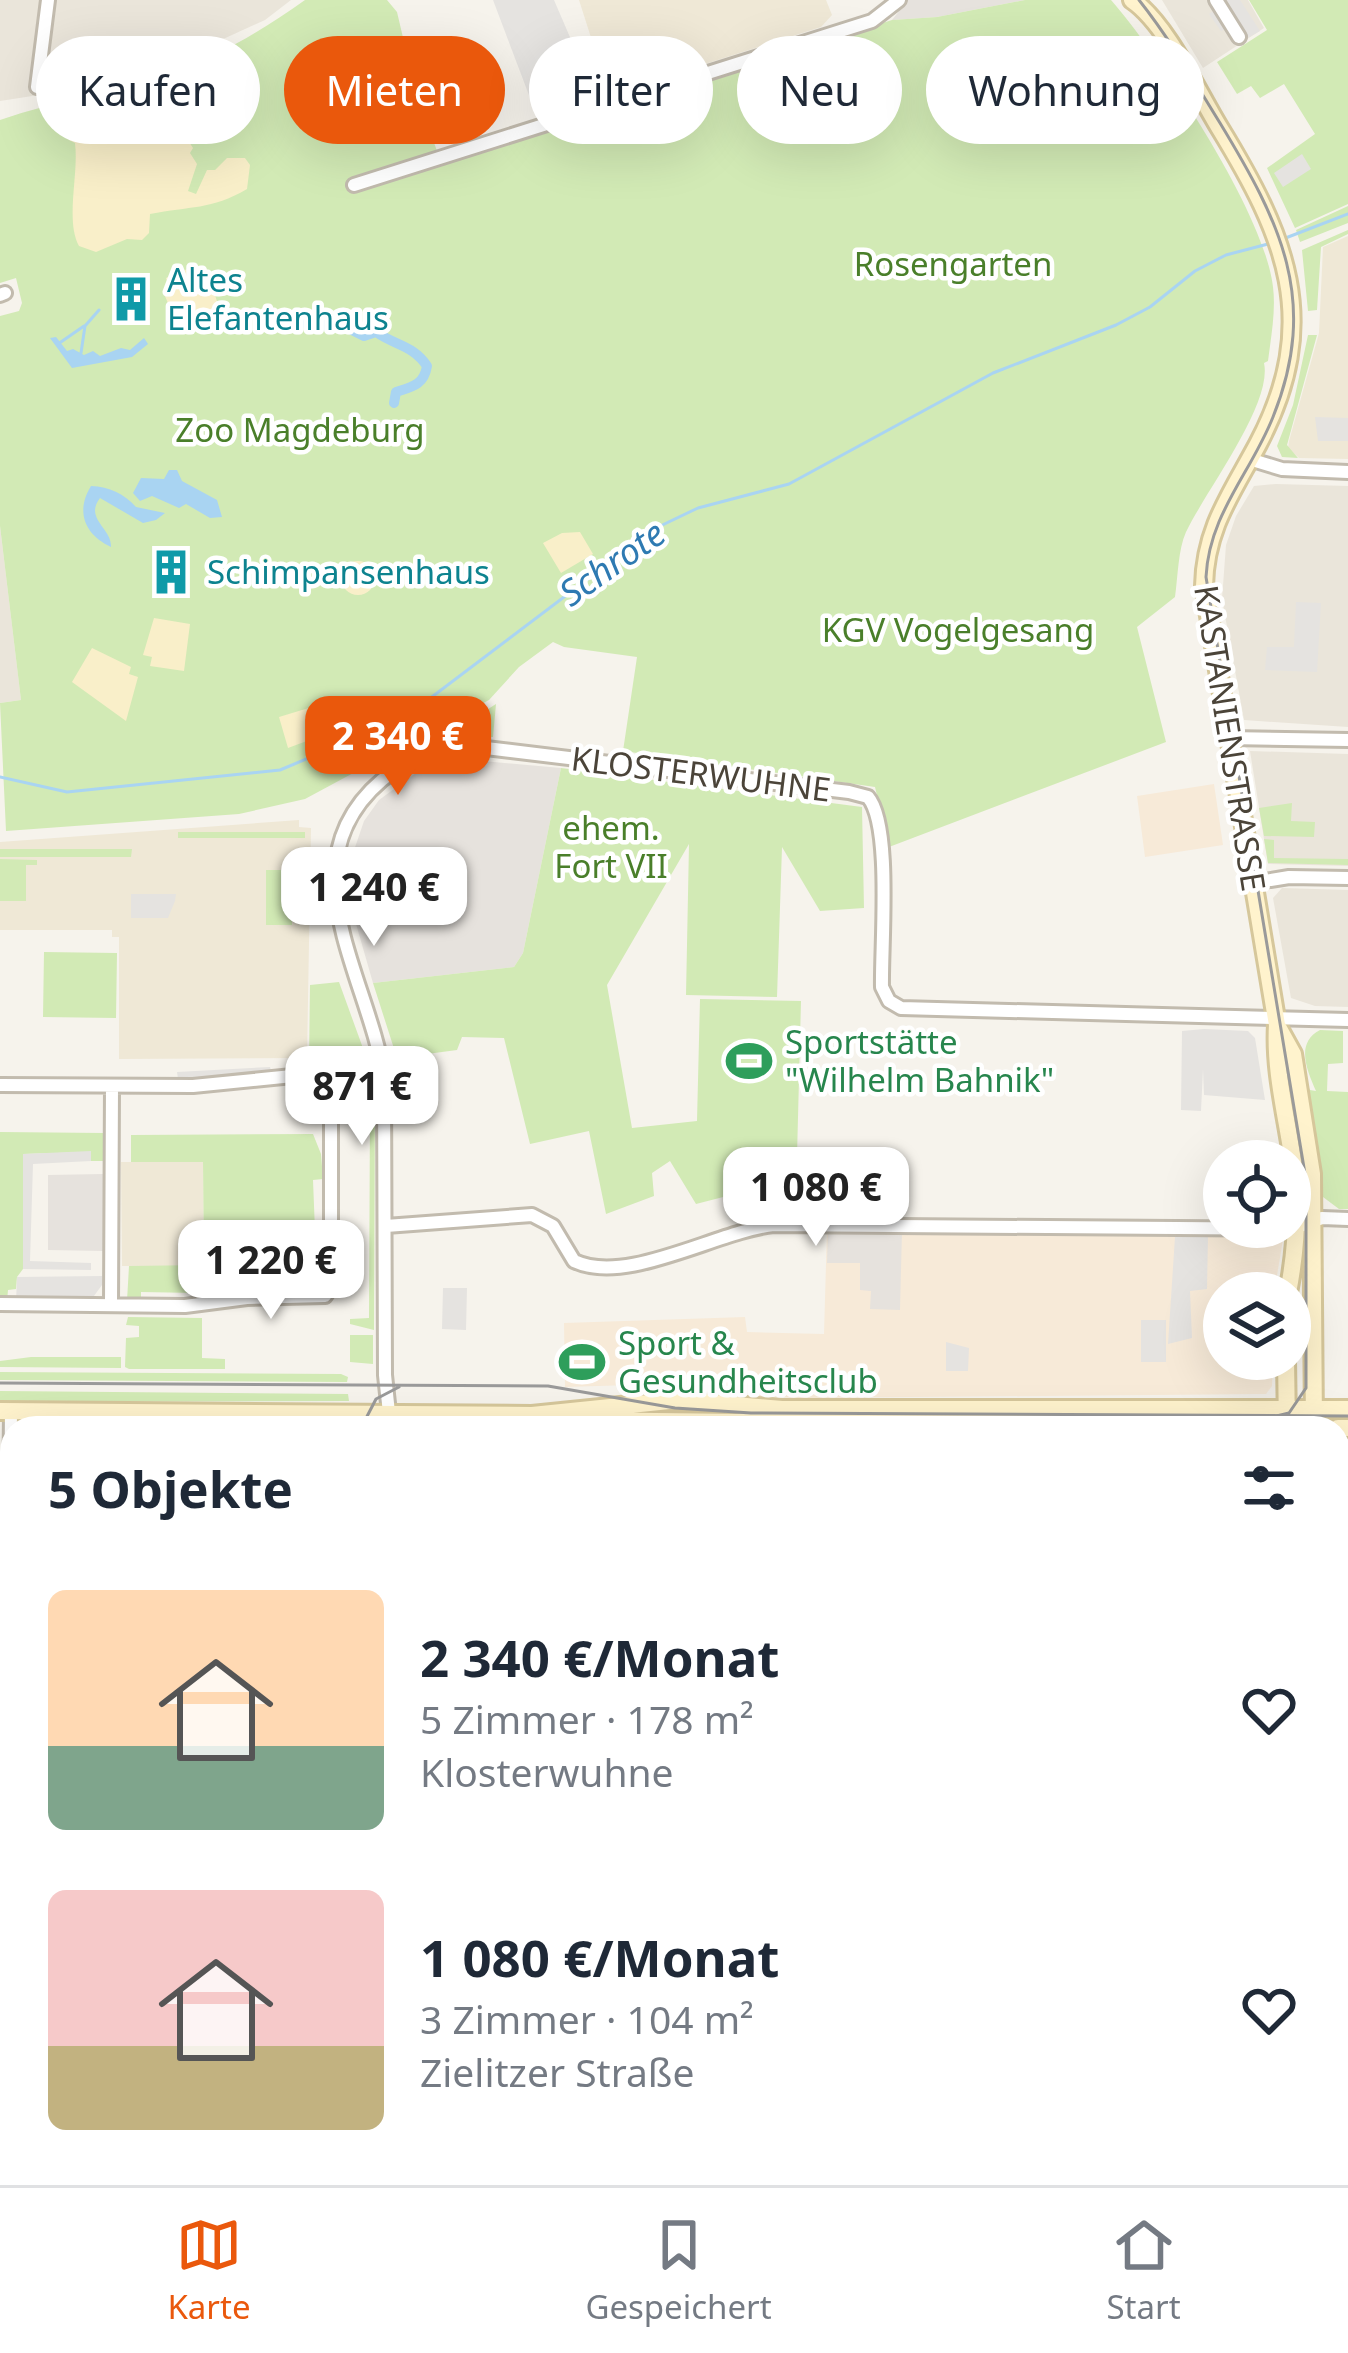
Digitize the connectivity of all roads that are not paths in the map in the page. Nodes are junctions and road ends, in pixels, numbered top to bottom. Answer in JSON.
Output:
{"nodes":[{"id":1,"x":48,"y":0,"type":"edge"},
{"id":2,"x":899,"y":0,"type":"edge"},
{"id":3,"x":1216,"y":0,"type":"edge"},
{"id":4,"x":1139,"y":2,"type":"edge"},
{"id":5,"x":43,"y":36,"type":"edge"},
{"id":6,"x":1239,"y":38,"type":"dead end"},
{"id":7,"x":354,"y":185,"type":"dead end"},
{"id":8,"x":1250,"y":459,"type":"junction"},
{"id":9,"x":1348,"y":472,"type":"edge"},
{"id":10,"x":1228,"y":738,"type":"junction"},
{"id":11,"x":1348,"y":740,"type":"edge"},
{"id":12,"x":1348,"y":878,"type":"edge"},
{"id":13,"x":1252,"y":884,"type":"junction"},
{"id":14,"x":1348,"y":1020,"type":"edge"},
{"id":15,"x":1276,"y":1022,"type":"junction"},
{"id":16,"x":382,"y":1067,"type":"junction"},
{"id":17,"x":0,"y":1085,"type":"edge"},
{"id":18,"x":112,"y":1086,"type":"junction"},
{"id":19,"x":332,"y":1118,"type":"dead end"},
{"id":20,"x":1290,"y":1140,"type":"edge"},
{"id":21,"x":1348,"y":1219,"type":"edge"},
{"id":22,"x":1311,"y":1223,"type":"edge"},
{"id":23,"x":1203,"y":1224,"type":"edge"},
{"id":24,"x":386,"y":1226,"type":"junction"},
{"id":25,"x":1307,"y":1248,"type":"edge"},
{"id":26,"x":0,"y":1304,"type":"edge"},
{"id":27,"x":111,"y":1306,"type":"junction"},
{"id":28,"x":1285,"y":1380,"type":"edge"},
{"id":29,"x":6,"y":1411,"type":"edge"},
{"id":30,"x":532,"y":1415,"type":"junction"},
{"id":31,"x":219,"y":1416,"type":"edge"},
{"id":32,"x":390,"y":1416,"type":"edge"},
{"id":33,"x":504,"y":1416,"type":"edge"},
{"id":34,"x":538,"y":1416,"type":"edge"},
{"id":35,"x":1082,"y":1416,"type":"edge"},
{"id":36,"x":1283,"y":1416,"type":"edge"},
{"id":37,"x":1314,"y":1416,"type":"edge"}],
"edges":[{"from":1,"to":5,"type":"street"},
{"from":2,"to":7,"type":"street"},
{"from":3,"to":6,"type":"street"},
{"from":4,"to":8,"type":"main road","name":"KASTANIENSTRASSE"},
{"from":8,"to":9,"type":"street"},
{"from":8,"to":10,"type":"main road","name":"KASTANIENSTRASSE"},
{"from":10,"to":11,"type":"street"},
{"from":10,"to":13,"type":"main road","name":"KASTANIENSTRASSE"},
{"from":12,"to":13,"type":"street"},
{"from":13,"to":15,"type":"main road","name":"KASTANIENSTRASSE"},
{"from":14,"to":15,"type":"street"},
{"from":15,"to":16,"type":"street","name":"KLOSTERWUHNE"},
{"from":15,"to":20,"type":"main road","name":"KASTANIENSTRASSE"},
{"from":16,"to":18,"type":"street"},
{"from":16,"to":24,"type":"street","name":"KLOSTERWUHNE"},
{"from":17,"to":18,"type":"street"},
{"from":18,"to":27,"type":"street"},
{"from":19,"to":27,"type":"street"},
{"from":21,"to":22,"type":"street"},
{"from":23,"to":24,"type":"street"},
{"from":24,"to":32,"type":"street","name":"KLOSTERWUHNE"},
{"from":25,"to":37,"type":"main road","name":"KASTANIENSTRASSE"},
{"from":26,"to":27,"type":"street"},
{"from":28,"to":36,"type":"main road"},
{"from":29,"to":31,"type":"main road"},
{"from":30,"to":33,"type":"main road"},
{"from":30,"to":34,"type":"main road"},
{"from":30,"to":35,"type":"main road"}]}
